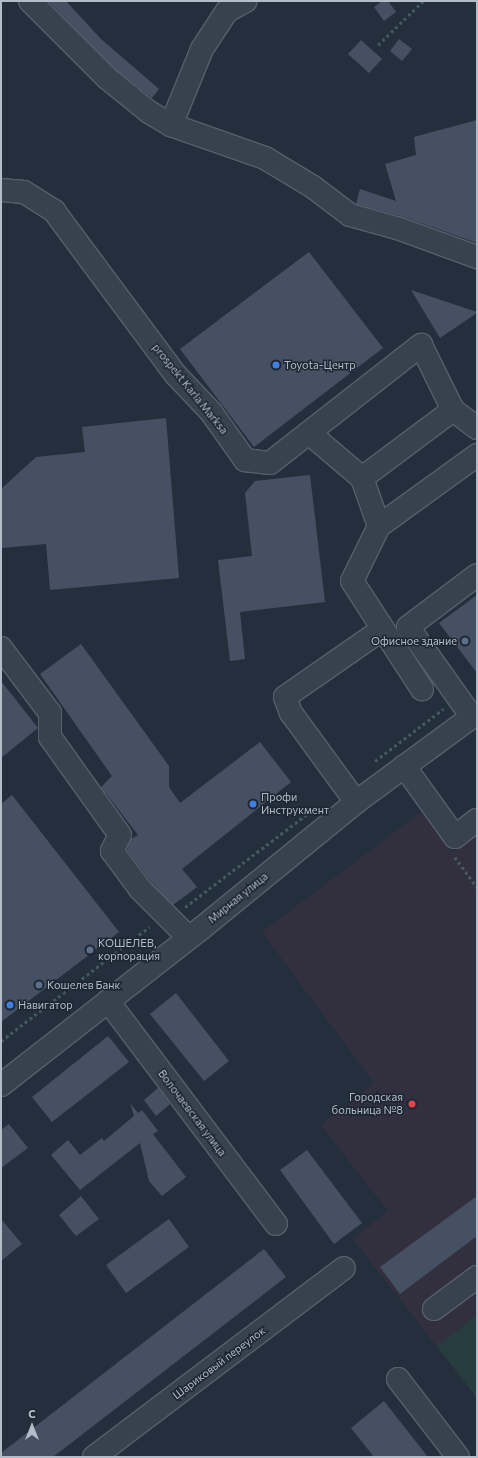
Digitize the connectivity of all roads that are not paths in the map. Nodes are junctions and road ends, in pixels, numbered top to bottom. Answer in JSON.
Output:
{"nodes":[{"id":1,"x":30,"y":1,"type":"edge"},
{"id":2,"x":246,"y":1,"type":"edge"},
{"id":3,"x":171,"y":125,"type":"junction"},
{"id":4,"x":1,"y":190,"type":"edge"},
{"id":5,"x":477,"y":257,"type":"edge"},
{"id":6,"x":453,"y":410,"type":"junction"},
{"id":7,"x":477,"y":428,"type":"edge"},
{"id":8,"x":309,"y":433,"type":"junction"},
{"id":9,"x":477,"y":455,"type":"edge"},
{"id":10,"x":362,"y":478,"type":"junction"},
{"id":11,"x":379,"y":526,"type":"junction"},
{"id":12,"x":477,"y":575,"type":"edge"},
{"id":13,"x":382,"y":629,"type":"junction"},
{"id":14,"x":1,"y":648,"type":"edge"},
{"id":15,"x":422,"y":689,"type":"dead end"},
{"id":16,"x":475,"y":715,"type":"edge"},
{"id":17,"x":404,"y":766,"type":"junction"},
{"id":18,"x":356,"y":802,"type":"junction"},
{"id":19,"x":477,"y":820,"type":"edge"},
{"id":20,"x":189,"y":938,"type":"junction"},
{"id":21,"x":108,"y":1001,"type":"junction"},
{"id":22,"x":1,"y":1085,"type":"edge"},
{"id":23,"x":276,"y":1224,"type":"dead end"},
{"id":24,"x":344,"y":1268,"type":"dead end"},
{"id":25,"x":477,"y":1277,"type":"edge"},
{"id":26,"x":434,"y":1309,"type":"dead end"},
{"id":27,"x":398,"y":1379,"type":"dead end"},
{"id":28,"x":107,"y":1453,"type":"edge"},
{"id":29,"x":458,"y":1457,"type":"edge"}],
"edges":[{"from":1,"to":3,"type":"street"},
{"from":2,"to":3,"type":"street"},
{"from":3,"to":5,"type":"street"},
{"from":4,"to":8,"type":"street","name":"prospekt Karla Marksa"},
{"from":6,"to":7,"type":"street"},
{"from":6,"to":8,"type":"street","name":"prospekt Karla Marksa"},
{"from":6,"to":10,"type":"street"},
{"from":8,"to":10,"type":"street"},
{"from":9,"to":11,"type":"street"},
{"from":10,"to":11,"type":"street"},
{"from":11,"to":13,"type":"street"},
{"from":12,"to":16,"type":"street"},
{"from":13,"to":15,"type":"street"},
{"from":13,"to":18,"type":"street"},
{"from":14,"to":20,"type":"street"},
{"from":16,"to":17,"type":"street","name":"Мирная улица"},
{"from":17,"to":18,"type":"street","name":"Мирная улица"},
{"from":17,"to":19,"type":"street"},
{"from":18,"to":20,"type":"street","name":"Мирная улица"},
{"from":20,"to":21,"type":"street","name":"Мирная улица"},
{"from":21,"to":22,"type":"street","name":"Мирная улица"},
{"from":21,"to":23,"type":"street","name":"Волочаевская улица"},
{"from":24,"to":28,"type":"street","name":"Шариковый переулок"},
{"from":25,"to":26,"type":"street"},
{"from":27,"to":29,"type":"street"}]}
